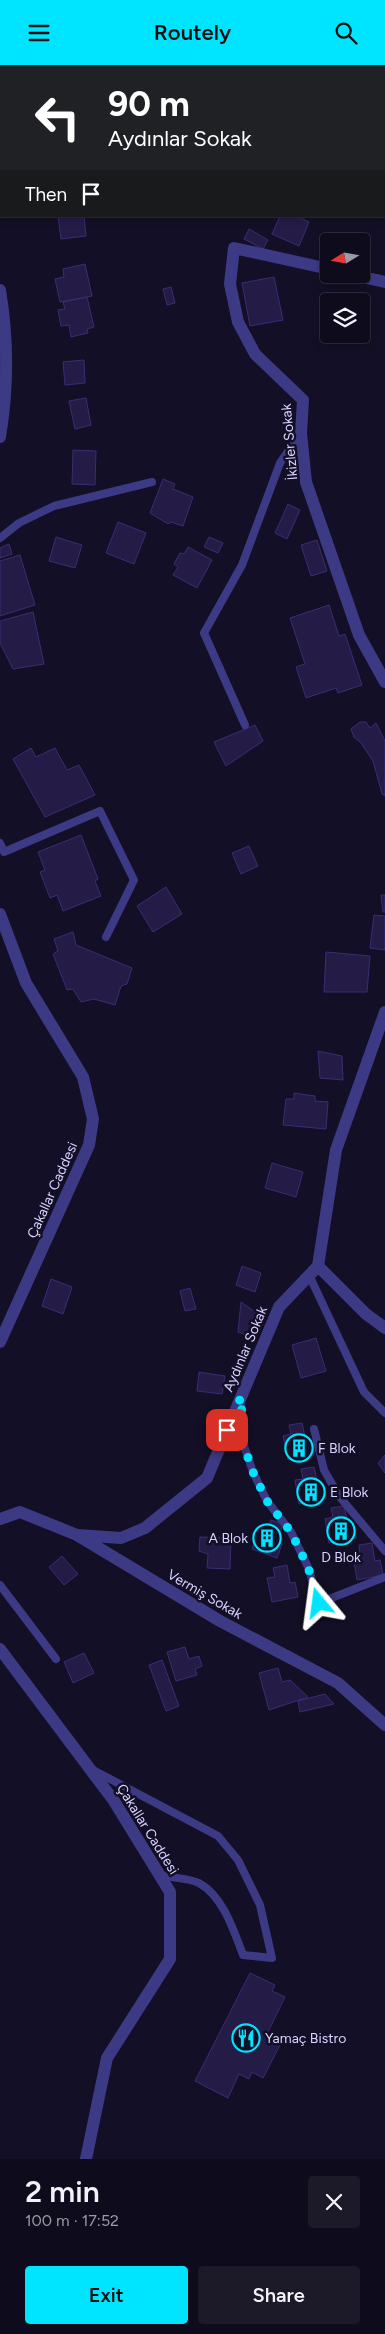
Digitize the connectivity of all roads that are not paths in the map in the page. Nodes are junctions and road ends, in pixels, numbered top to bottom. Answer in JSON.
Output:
{"nodes":[{"id":1,"x":320,"y":267,"type":"edge"},
{"id":2,"x":370,"y":279,"type":"edge"},
{"id":3,"x":385,"y":282,"type":"edge"},
{"id":4,"x":0,"y":290,"type":"edge"},
{"id":5,"x":301,"y":433,"type":"junction"},
{"id":6,"x":0,"y":437,"type":"edge"},
{"id":7,"x":152,"y":482,"type":"dead end"},
{"id":8,"x":0,"y":538,"type":"edge"},
{"id":9,"x":385,"y":682,"type":"edge"},
{"id":10,"x":245,"y":725,"type":"dead end"},
{"id":11,"x":0,"y":843,"type":"edge"},
{"id":12,"x":0,"y":914,"type":"edge"},
{"id":13,"x":106,"y":937,"type":"dead end"},
{"id":14,"x":385,"y":1012,"type":"edge"},
{"id":15,"x":314,"y":1271,"type":"junction"},
{"id":16,"x":385,"y":1328,"type":"edge"},
{"id":17,"x":0,"y":1342,"type":"edge"},
{"id":18,"x":241,"y":1397,"type":"junction"},
{"id":19,"x":385,"y":1413,"type":"edge"},
{"id":20,"x":314,"y":1429,"type":"dead end"},
{"id":21,"x":0,"y":1519,"type":"edge"},
{"id":22,"x":77,"y":1535,"type":"junction"},
{"id":23,"x":385,"y":1551,"type":"edge"},
{"id":24,"x":385,"y":1577,"type":"edge"},
{"id":25,"x":0,"y":1585,"type":"edge"},
{"id":26,"x":0,"y":1649,"type":"edge"},
{"id":27,"x":56,"y":1659,"type":"dead end"},
{"id":28,"x":385,"y":1725,"type":"edge"},
{"id":29,"x":91,"y":1769,"type":"junction"},
{"id":30,"x":160,"y":1875,"type":"junction"},
{"id":31,"x":86,"y":2159,"type":"edge"}],
"edges":[{"from":1,"to":5,"type":"street","name":"İkizler Sokak"},
{"from":2,"to":3,"type":"street"},
{"from":4,"to":6,"type":"street"},
{"from":5,"to":9,"type":"street","name":"İkizler Sokak"},
{"from":5,"to":10,"type":"lane"},
{"from":7,"to":8,"type":"lane"},
{"from":11,"to":13,"type":"lane"},
{"from":12,"to":17,"type":"street","name":"Çakallar Caddesi"},
{"from":14,"to":15,"type":"street"},
{"from":15,"to":16,"type":"street"},
{"from":15,"to":18,"type":"street","name":"Aydınlar Sokak"},
{"from":15,"to":19,"type":"lane"},
{"from":18,"to":22,"type":"street","name":"Aydınlar Sokak"},
{"from":18,"to":24,"type":"lane"},
{"from":20,"to":23,"type":"lane"},
{"from":21,"to":22,"type":"street","name":"Vermiş Sokak"},
{"from":22,"to":28,"type":"street","name":"Vermiş Sokak"},
{"from":25,"to":27,"type":"lane"},
{"from":26,"to":29,"type":"street","name":"Çakallar Caddesi"},
{"from":29,"to":30,"type":"street","name":"Çakallar Caddesi"},
{"from":29,"to":30,"type":"lane"},
{"from":30,"to":31,"type":"street","name":"Çakallar Caddesi"}]}
